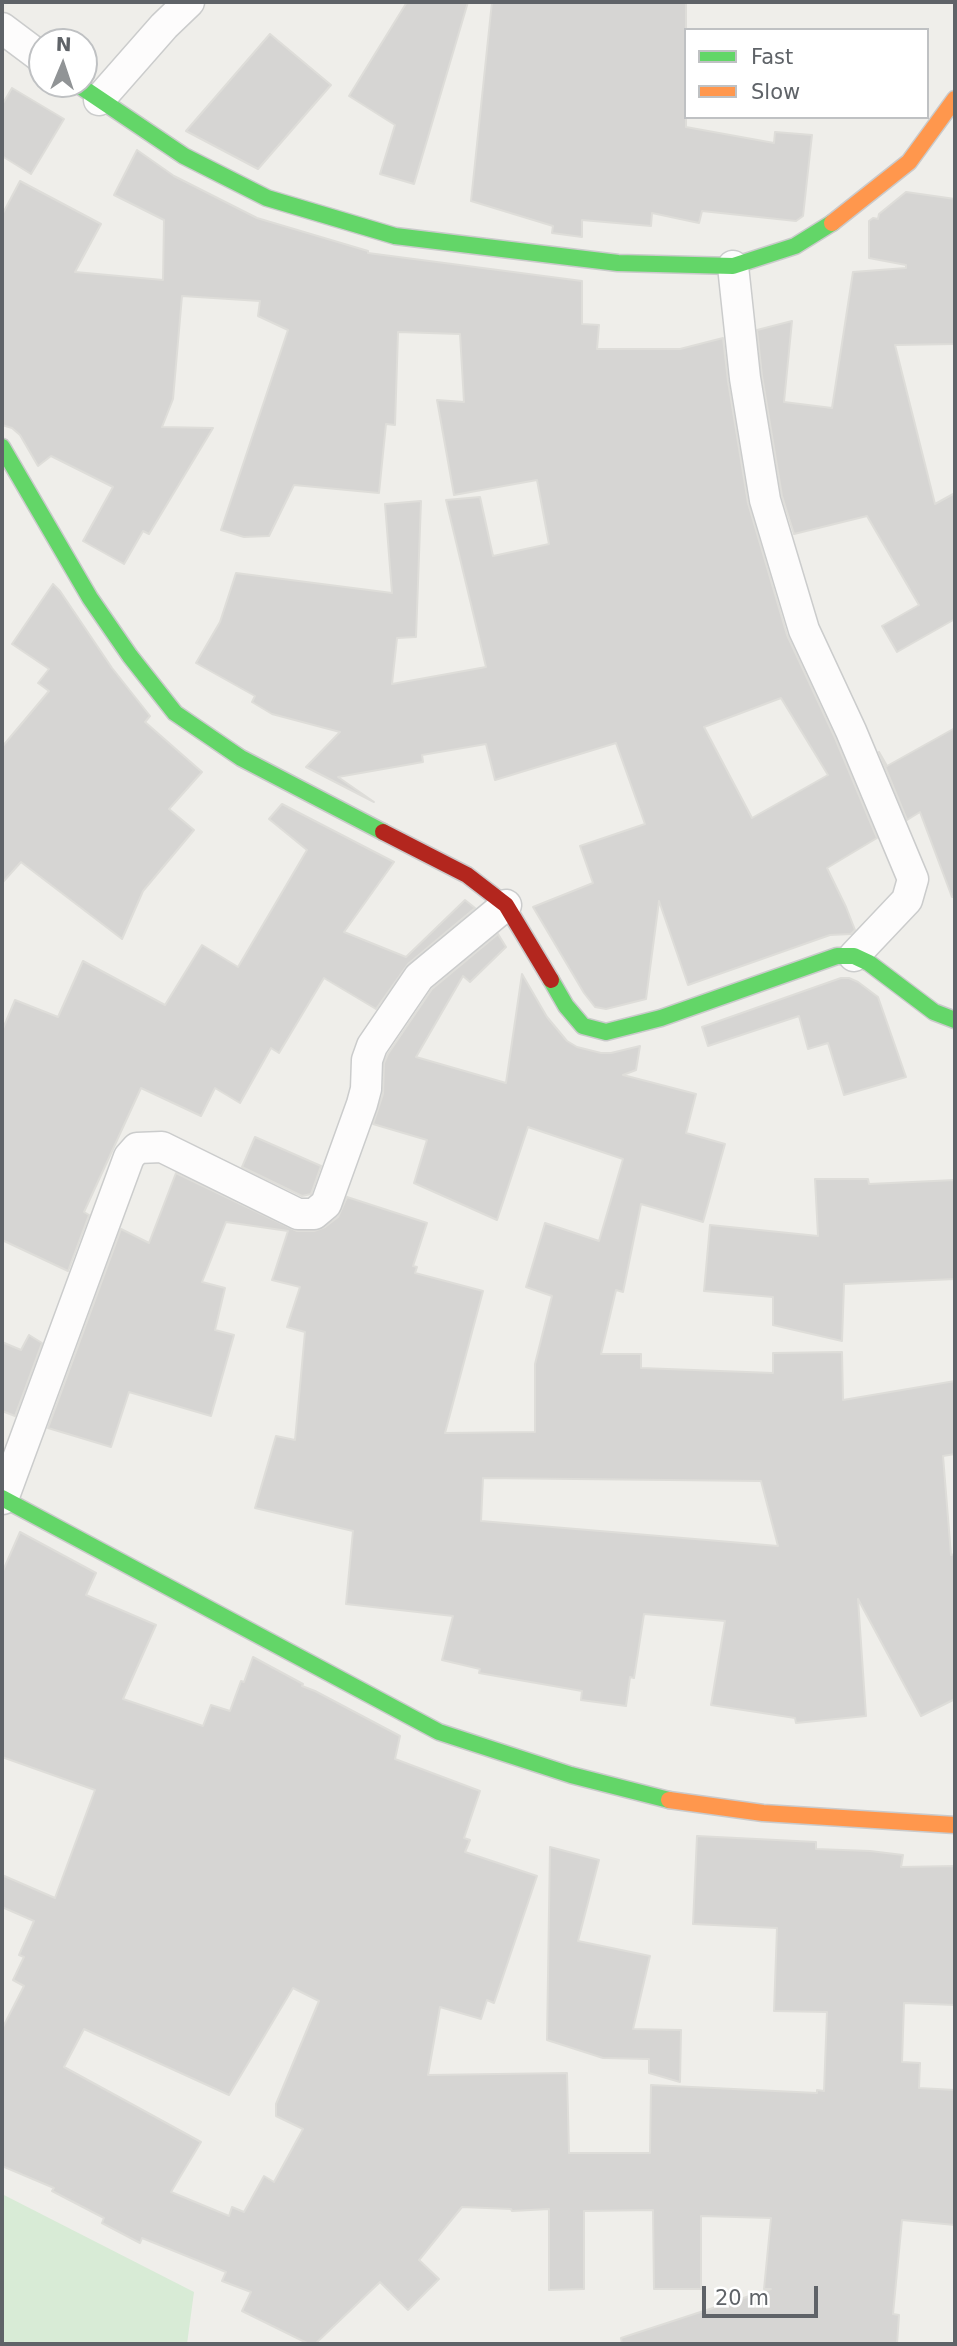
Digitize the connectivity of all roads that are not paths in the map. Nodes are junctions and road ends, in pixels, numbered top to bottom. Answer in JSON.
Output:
{"nodes":[{"id":1,"x":189,"y":2,"type":"edge"},
{"id":2,"x":2,"y":28,"type":"edge"},
{"id":3,"x":28,"y":48,"type":"edge"},
{"id":4,"x":98,"y":83,"type":"edge"},
{"id":5,"x":97,"y":98,"type":"edge"},
{"id":6,"x":955,"y":99,"type":"edge"},
{"id":7,"x":733,"y":266,"type":"junction"},
{"id":8,"x":2,"y":447,"type":"edge"},
{"id":9,"x":506,"y":905,"type":"junction"},
{"id":10,"x":854,"y":956,"type":"junction"},
{"id":11,"x":955,"y":1020,"type":"edge"},
{"id":12,"x":3,"y":1498,"type":"edge"},
{"id":13,"x":955,"y":1825,"type":"edge"}],
"edges":[{"from":1,"to":4,"type":"street"},
{"from":2,"to":3,"type":"street"},
{"from":5,"to":7,"type":"street"},
{"from":6,"to":7,"type":"street"},
{"from":7,"to":10,"type":"street"},
{"from":8,"to":9,"type":"street"},
{"from":9,"to":10,"type":"street"},
{"from":9,"to":12,"type":"street"},
{"from":10,"to":11,"type":"street"},
{"from":12,"to":13,"type":"street"}]}
